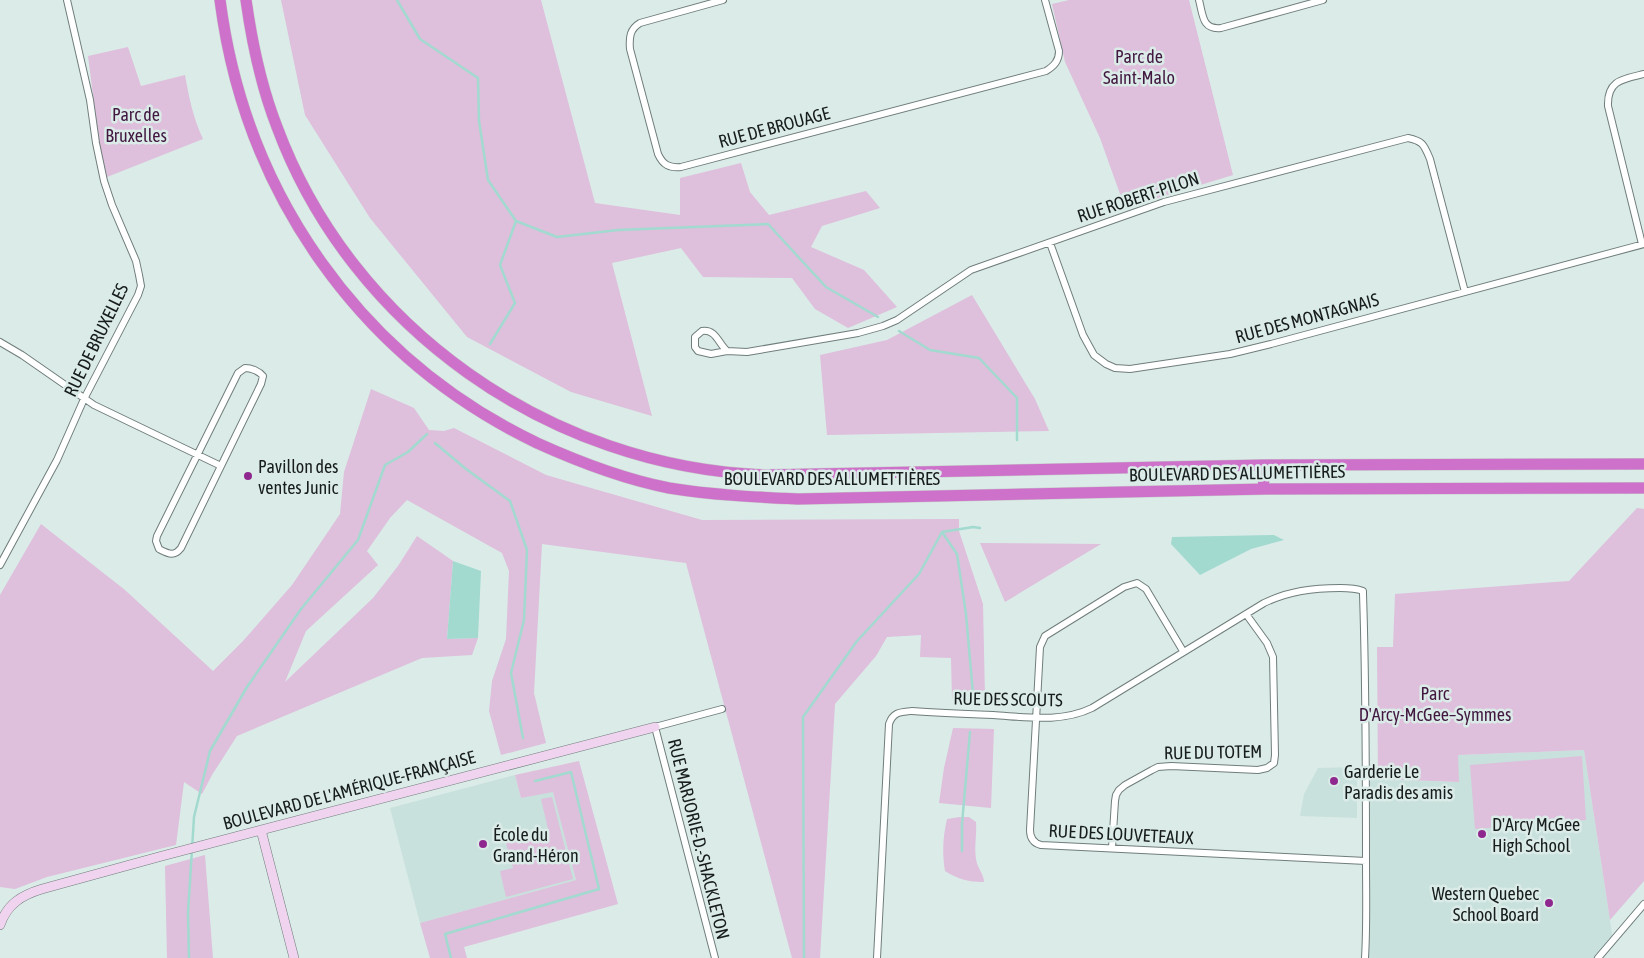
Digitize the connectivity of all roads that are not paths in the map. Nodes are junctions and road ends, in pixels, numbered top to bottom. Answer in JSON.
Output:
{"nodes":[{"id":1,"x":67,"y":0,"type":"edge"},
{"id":2,"x":220,"y":0,"type":"edge"},
{"id":3,"x":246,"y":0,"type":"edge"},
{"id":4,"x":724,"y":0,"type":"edge"},
{"id":5,"x":1045,"y":0,"type":"edge"},
{"id":6,"x":1199,"y":0,"type":"edge"},
{"id":7,"x":1323,"y":0,"type":"edge"},
{"id":8,"x":1644,"y":74,"type":"edge"},
{"id":9,"x":1050,"y":242,"type":"junction"},
{"id":10,"x":1643,"y":244,"type":"edge"},
{"id":11,"x":1465,"y":292,"type":"junction"},
{"id":12,"x":0,"y":342,"type":"edge"},
{"id":13,"x":727,"y":351,"type":"junction"},
{"id":14,"x":84,"y":399,"type":"junction"},
{"id":15,"x":197,"y":454,"type":"junction"},
{"id":16,"x":1644,"y":464,"type":"edge"},
{"id":17,"x":1264,"y":465,"type":"junction"},
{"id":18,"x":221,"y":466,"type":"junction"},
{"id":19,"x":1644,"y":488,"type":"edge"},
{"id":20,"x":1263,"y":490,"type":"junction"},
{"id":21,"x":0,"y":565,"type":"edge"},
{"id":22,"x":1246,"y":614,"type":"junction"},
{"id":23,"x":1183,"y":651,"type":"junction"},
{"id":24,"x":722,"y":709,"type":"dead end"},
{"id":25,"x":1036,"y":718,"type":"junction"},
{"id":26,"x":655,"y":727,"type":"junction"},
{"id":27,"x":261,"y":830,"type":"junction"},
{"id":28,"x":1112,"y":848,"type":"junction"},
{"id":29,"x":1366,"y":861,"type":"junction"},
{"id":30,"x":1644,"y":904,"type":"edge"},
{"id":31,"x":0,"y":925,"type":"edge"},
{"id":32,"x":294,"y":958,"type":"edge"},
{"id":33,"x":715,"y":958,"type":"edge"},
{"id":34,"x":877,"y":958,"type":"edge"},
{"id":35,"x":1365,"y":958,"type":"edge"},
{"id":36,"x":1598,"y":958,"type":"edge"}],
"edges":[{"from":1,"to":14,"type":"street","name":"RUE DE BRUXELLES"},
{"from":2,"to":20,"type":"highway","name":"BOULEVARD DES ALLUMETTIÈRES"},
{"from":3,"to":17,"type":"highway","name":"BOULEVARD DES ALLUMETTIÈRES"},
{"from":4,"to":5,"type":"street","name":"RUE DE BROUAGE"},
{"from":6,"to":7,"type":"street"},
{"from":8,"to":10,"type":"street"},
{"from":9,"to":11,"type":"street","name":"RUE DES MONTAGNAIS"},
{"from":9,"to":11,"type":"street","name":"RUE ROBERT-PILON"},
{"from":9,"to":13,"type":"street","name":"RUE ROBERT-PILON"},
{"from":10,"to":11,"type":"street","name":"RUE DES MONTAGNAIS"},
{"from":12,"to":14,"type":"street"},
{"from":13,"to":13,"type":"street","name":"RUE ROBERT-PILON"},
{"from":14,"to":15,"type":"street"},
{"from":14,"to":21,"type":"street","name":"RUE DE BRUXELLES"},
{"from":15,"to":18,"type":"street"},
{"from":15,"to":18,"type":"street"},
{"from":15,"to":18,"type":"street"},
{"from":16,"to":17,"type":"highway","name":"BOULEVARD DES ALLUMETTIÈRES"},
{"from":17,"to":20,"type":"highway"},
{"from":19,"to":20,"type":"highway","name":"BOULEVARD DES ALLUMETTIÈRES"},
{"from":22,"to":23,"type":"street","name":"RUE DES SCOUTS"},
{"from":22,"to":28,"type":"street","name":"RUE DU TOTEM"},
{"from":22,"to":29,"type":"street","name":"RUE DES SCOUTS"},
{"from":23,"to":25,"type":"street","name":"RUE DES SCOUTS"},
{"from":23,"to":25,"type":"street","name":"RUE DES LOUVETEAUX"},
{"from":24,"to":26,"type":"street","name":"BOULEVARD DE L'AMÉRIQUE-FRANÇAISE"},
{"from":25,"to":28,"type":"street","name":"RUE DES LOUVETEAUX"},
{"from":25,"to":34,"type":"street","name":"RUE DES SCOUTS"},
{"from":26,"to":27,"type":"street","name":"BOULEVARD DE L'AMÉRIQUE-FRANÇAISE"},
{"from":26,"to":33,"type":"street","name":"RUE MARJORIE-D.-SHACKLETON"},
{"from":27,"to":31,"type":"street","name":"BOULEVARD DE L'AMÉRIQUE-FRANÇAISE"},
{"from":27,"to":32,"type":"street"},
{"from":28,"to":29,"type":"street","name":"RUE DES LOUVETEAUX"},
{"from":29,"to":35,"type":"street"},
{"from":30,"to":36,"type":"street"}]}
